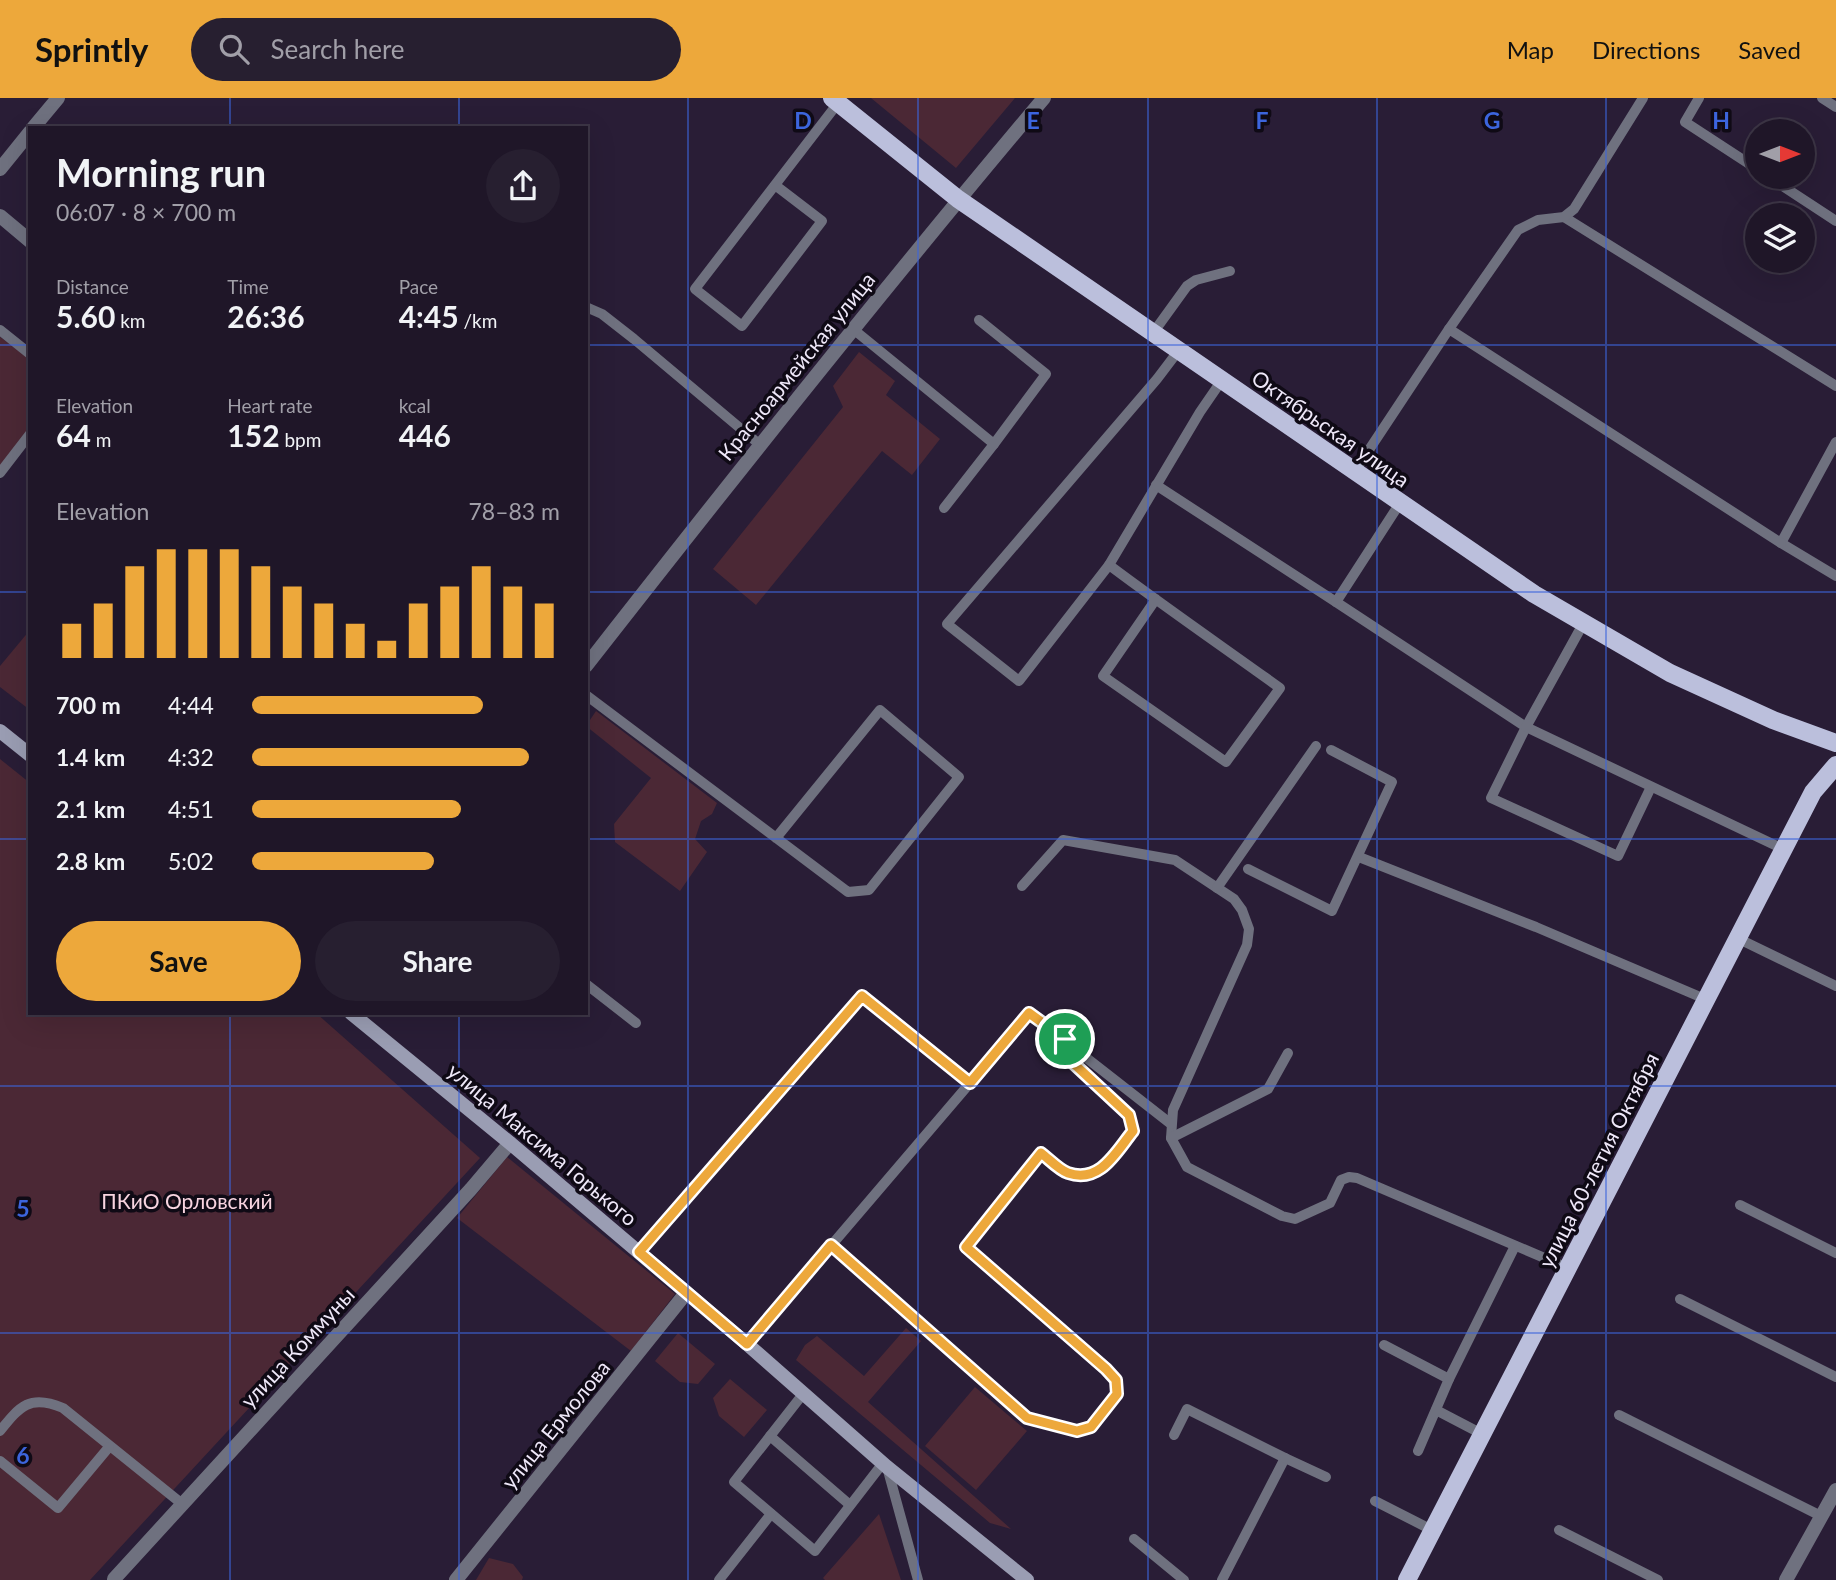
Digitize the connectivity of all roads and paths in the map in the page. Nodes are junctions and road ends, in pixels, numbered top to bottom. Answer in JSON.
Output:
{"nodes":[{"id":1,"x":58,"y":98,"type":"edge"},
{"id":2,"x":1044,"y":98,"type":"edge"},
{"id":3,"x":1643,"y":98,"type":"edge"},
{"id":4,"x":1699,"y":98,"type":"edge"},
{"id":5,"x":1822,"y":98,"type":"edge"},
{"id":6,"x":835,"y":101,"type":"edge"},
{"id":7,"x":1836,"y":107,"type":"edge"},
{"id":8,"x":35,"y":126,"type":"edge"},
{"id":9,"x":28,"y":134,"type":"edge"},
{"id":10,"x":1745,"y":161,"type":"edge"},
{"id":11,"x":0,"y":169,"type":"edge"},
{"id":12,"x":775,"y":185,"type":"junction"},
{"id":13,"x":1787,"y":189,"type":"edge"},
{"id":14,"x":958,"y":200,"type":"junction"},
{"id":15,"x":0,"y":216,"type":"edge"},
{"id":16,"x":1564,"y":217,"type":"junction"},
{"id":17,"x":1836,"y":221,"type":"edge"},
{"id":18,"x":28,"y":239,"type":"edge"},
{"id":19,"x":1230,"y":271,"type":"dead end"},
{"id":20,"x":588,"y":308,"type":"edge"},
{"id":21,"x":979,"y":320,"type":"dead end"},
{"id":22,"x":853,"y":329,"type":"junction"},
{"id":23,"x":1449,"y":329,"type":"junction"},
{"id":24,"x":0,"y":330,"type":"edge"},
{"id":25,"x":1153,"y":333,"type":"junction"},
{"id":26,"x":1179,"y":351,"type":"junction"},
{"id":27,"x":28,"y":352,"type":"edge"},
{"id":28,"x":1222,"y":380,"type":"junction"},
{"id":29,"x":1836,"y":386,"type":"edge"},
{"id":30,"x":28,"y":437,"type":"edge"},
{"id":31,"x":1836,"y":442,"type":"edge"},
{"id":32,"x":760,"y":444,"type":"junction"},
{"id":33,"x":994,"y":444,"type":"junction"},
{"id":34,"x":1355,"y":471,"type":"junction"},
{"id":35,"x":0,"y":474,"type":"edge"},
{"id":36,"x":1156,"y":485,"type":"junction"},
{"id":37,"x":1400,"y":503,"type":"junction"},
{"id":38,"x":944,"y":508,"type":"dead end"},
{"id":39,"x":1782,"y":543,"type":"junction"},
{"id":40,"x":1109,"y":565,"type":"junction"},
{"id":41,"x":1836,"y":576,"type":"edge"},
{"id":42,"x":1156,"y":599,"type":"junction"},
{"id":43,"x":1336,"y":602,"type":"junction"},
{"id":44,"x":1583,"y":624,"type":"junction"},
{"id":45,"x":588,"y":663,"type":"edge"},
{"id":46,"x":588,"y":697,"type":"edge"},
{"id":47,"x":1526,"y":727,"type":"junction"},
{"id":48,"x":0,"y":731,"type":"edge"},
{"id":49,"x":1836,"y":743,"type":"edge"},
{"id":50,"x":1316,"y":746,"type":"dead end"},
{"id":51,"x":1331,"y":750,"type":"dead end"},
{"id":52,"x":28,"y":753,"type":"edge"},
{"id":53,"x":1836,"y":765,"type":"edge"},
{"id":54,"x":1651,"y":787,"type":"junction"},
{"id":55,"x":776,"y":838,"type":"junction"},
{"id":56,"x":1783,"y":849,"type":"junction"},
{"id":57,"x":1359,"y":857,"type":"junction"},
{"id":58,"x":1248,"y":869,"type":"dead end"},
{"id":59,"x":1022,"y":886,"type":"dead end"},
{"id":60,"x":1217,"y":888,"type":"junction"},
{"id":61,"x":1737,"y":938,"type":"junction"},
{"id":62,"x":588,"y":986,"type":"edge"},
{"id":63,"x":1836,"y":986,"type":"edge"},
{"id":64,"x":1705,"y":999,"type":"junction"},
{"id":65,"x":353,"y":1015,"type":"edge"},
{"id":66,"x":636,"y":1023,"type":"dead end"},
{"id":67,"x":1065,"y":1039,"type":"junction"},
{"id":68,"x":1288,"y":1053,"type":"dead end"},
{"id":69,"x":970,"y":1083,"type":"junction"},
{"id":70,"x":1171,"y":1124,"type":"junction"},
{"id":71,"x":1171,"y":1138,"type":"junction"},
{"id":72,"x":510,"y":1143,"type":"junction"},
{"id":73,"x":1740,"y":1205,"type":"dead end"},
{"id":74,"x":831,"y":1245,"type":"junction"},
{"id":75,"x":1515,"y":1246,"type":"junction"},
{"id":76,"x":639,"y":1252,"type":"junction"},
{"id":77,"x":1836,"y":1253,"type":"edge"},
{"id":78,"x":1568,"y":1268,"type":"junction"},
{"id":79,"x":686,"y":1293,"type":"junction"},
{"id":80,"x":1680,"y":1299,"type":"dead end"},
{"id":81,"x":747,"y":1344,"type":"junction"},
{"id":82,"x":1384,"y":1345,"type":"dead end"},
{"id":83,"x":1836,"y":1377,"type":"edge"},
{"id":84,"x":1449,"y":1379,"type":"junction"},
{"id":85,"x":803,"y":1394,"type":"junction"},
{"id":86,"x":1436,"y":1410,"type":"junction"},
{"id":87,"x":1619,"y":1415,"type":"dead end"},
{"id":88,"x":0,"y":1431,"type":"edge"},
{"id":89,"x":1482,"y":1434,"type":"junction"},
{"id":90,"x":1174,"y":1435,"type":"dead end"},
{"id":91,"x":770,"y":1436,"type":"junction"},
{"id":92,"x":108,"y":1447,"type":"junction"},
{"id":93,"x":1418,"y":1451,"type":"dead end"},
{"id":94,"x":1285,"y":1458,"type":"junction"},
{"id":95,"x":0,"y":1461,"type":"edge"},
{"id":96,"x":885,"y":1465,"type":"junction"},
{"id":97,"x":1326,"y":1477,"type":"dead end"},
{"id":98,"x":1836,"y":1490,"type":"edge"},
{"id":99,"x":1375,"y":1501,"type":"dead end"},
{"id":100,"x":181,"y":1503,"type":"junction"},
{"id":101,"x":850,"y":1505,"type":"junction"},
{"id":102,"x":771,"y":1514,"type":"junction"},
{"id":103,"x":1821,"y":1516,"type":"junction"},
{"id":104,"x":1432,"y":1530,"type":"junction"},
{"id":105,"x":1559,"y":1530,"type":"dead end"},
{"id":106,"x":1134,"y":1539,"type":"dead end"},
{"id":107,"x":114,"y":1579,"type":"edge"},
{"id":108,"x":456,"y":1580,"type":"edge"},
{"id":109,"x":719,"y":1580,"type":"edge"},
{"id":110,"x":918,"y":1580,"type":"edge"},
{"id":111,"x":1027,"y":1580,"type":"edge"},
{"id":112,"x":1184,"y":1580,"type":"edge"},
{"id":113,"x":1222,"y":1580,"type":"edge"},
{"id":114,"x":1407,"y":1580,"type":"edge"},
{"id":115,"x":1658,"y":1580,"type":"edge"},
{"id":116,"x":1786,"y":1580,"type":"edge"}],
"edges":[{"from":1,"to":8,"type":"street"},
{"from":2,"to":14,"type":"street","name":"Красноармейская улица"},
{"from":3,"to":16,"type":"lane"},
{"from":4,"to":10,"type":"lane"},
{"from":5,"to":7,"type":"lane"},
{"from":6,"to":12,"type":"lane"},
{"from":6,"to":14,"type":"main road","name":"Октябрьская улица"},
{"from":9,"to":11,"type":"street"},
{"from":12,"to":12,"type":"lane"},
{"from":13,"to":17,"type":"lane"},
{"from":14,"to":22,"type":"street","name":"Красноармейская улица"},
{"from":14,"to":25,"type":"main road","name":"Октябрьская улица"},
{"from":15,"to":18,"type":"street"},
{"from":16,"to":23,"type":"lane"},
{"from":16,"to":29,"type":"lane"},
{"from":19,"to":25,"type":"lane"},
{"from":20,"to":32,"type":"lane"},
{"from":21,"to":33,"type":"lane"},
{"from":22,"to":32,"type":"street","name":"Красноармейская улица"},
{"from":22,"to":33,"type":"lane"},
{"from":23,"to":34,"type":"lane"},
{"from":23,"to":39,"type":"lane"},
{"from":24,"to":27,"type":"lane"},
{"from":25,"to":26,"type":"main road","name":"Октябрьская улица"},
{"from":26,"to":28,"type":"main road","name":"Октябрьская улица"},
{"from":26,"to":40,"type":"lane"},
{"from":28,"to":34,"type":"main road","name":"Октябрьская улица"},
{"from":28,"to":36,"type":"lane"},
{"from":30,"to":35,"type":"lane"},
{"from":31,"to":39,"type":"lane"},
{"from":32,"to":45,"type":"street","name":"Красноармейская улица"},
{"from":33,"to":38,"type":"lane"},
{"from":34,"to":37,"type":"main road","name":"Октябрьская улица"},
{"from":36,"to":40,"type":"lane"},
{"from":36,"to":43,"type":"lane"},
{"from":37,"to":43,"type":"lane"},
{"from":37,"to":44,"type":"main road","name":"Октябрьская улица"},
{"from":39,"to":41,"type":"lane"},
{"from":40,"to":42,"type":"lane"},
{"from":42,"to":42,"type":"lane"},
{"from":43,"to":47,"type":"lane"},
{"from":44,"to":47,"type":"lane"},
{"from":44,"to":49,"type":"main road","name":"Октябрьская улица"},
{"from":46,"to":55,"type":"lane"},
{"from":47,"to":54,"type":"lane"},
{"from":47,"to":54,"type":"lane"},
{"from":48,"to":52,"type":"main road"},
{"from":50,"to":60,"type":"lane"},
{"from":51,"to":57,"type":"lane"},
{"from":53,"to":56,"type":"main road","name":"улица 60-летия Октября"},
{"from":54,"to":56,"type":"lane"},
{"from":55,"to":55,"type":"lane"},
{"from":56,"to":61,"type":"main road","name":"улица 60-летия Октября"},
{"from":57,"to":58,"type":"lane"},
{"from":57,"to":64,"type":"lane"},
{"from":59,"to":60,"type":"lane"},
{"from":60,"to":70,"type":"lane"},
{"from":61,"to":63,"type":"lane"},
{"from":61,"to":64,"type":"main road","name":"улица 60-летия Октября"},
{"from":62,"to":66,"type":"lane"},
{"from":64,"to":78,"type":"main road","name":"улица 60-летия Октября"},
{"from":65,"to":72,"type":"main road","name":"улица Максима Горького"},
{"from":67,"to":69,"type":"lane"},
{"from":67,"to":70,"type":"lane"},
{"from":67,"to":74,"type":"lane"},
{"from":68,"to":71,"type":"lane"},
{"from":69,"to":74,"type":"lane"},
{"from":69,"to":76,"type":"lane"},
{"from":70,"to":71,"type":"lane"},
{"from":71,"to":75,"type":"lane"},
{"from":72,"to":76,"type":"main road","name":"улица Максима Горького"},
{"from":72,"to":100,"type":"street","name":"улица Коммуны"},
{"from":73,"to":77,"type":"lane"},
{"from":74,"to":81,"type":"lane"},
{"from":75,"to":78,"type":"lane"},
{"from":75,"to":84,"type":"lane"},
{"from":76,"to":79,"type":"main road","name":"улица Максима Горького"},
{"from":78,"to":89,"type":"main road","name":"улица 60-летия Октября"},
{"from":79,"to":81,"type":"main road","name":"улица Максима Горького"},
{"from":79,"to":108,"type":"street","name":"улица Ермолова"},
{"from":80,"to":83,"type":"lane"},
{"from":81,"to":85,"type":"main road","name":"улица Максима Горького"},
{"from":82,"to":84,"type":"lane"},
{"from":84,"to":86,"type":"lane"},
{"from":85,"to":91,"type":"lane"},
{"from":85,"to":96,"type":"main road","name":"улица Максима Горького"},
{"from":86,"to":89,"type":"lane"},
{"from":86,"to":93,"type":"lane"},
{"from":87,"to":103,"type":"lane"},
{"from":88,"to":92,"type":"lane"},
{"from":89,"to":104,"type":"main road","name":"улица 60-летия Октября"},
{"from":90,"to":94,"type":"lane"},
{"from":91,"to":101,"type":"lane"},
{"from":91,"to":102,"type":"lane"},
{"from":92,"to":95,"type":"lane"},
{"from":92,"to":100,"type":"lane"},
{"from":94,"to":97,"type":"lane"},
{"from":94,"to":113,"type":"lane"},
{"from":96,"to":101,"type":"lane"},
{"from":96,"to":110,"type":"lane"},
{"from":96,"to":111,"type":"main road","name":"улица Максима Горького"},
{"from":98,"to":103,"type":"street"},
{"from":99,"to":104,"type":"lane"},
{"from":100,"to":107,"type":"street","name":"улица Коммуны"},
{"from":101,"to":102,"type":"lane"},
{"from":102,"to":109,"type":"lane"},
{"from":103,"to":116,"type":"street"},
{"from":104,"to":114,"type":"main road","name":"улица 60-летия Октября"},
{"from":105,"to":115,"type":"lane"},
{"from":106,"to":112,"type":"lane"}]}
